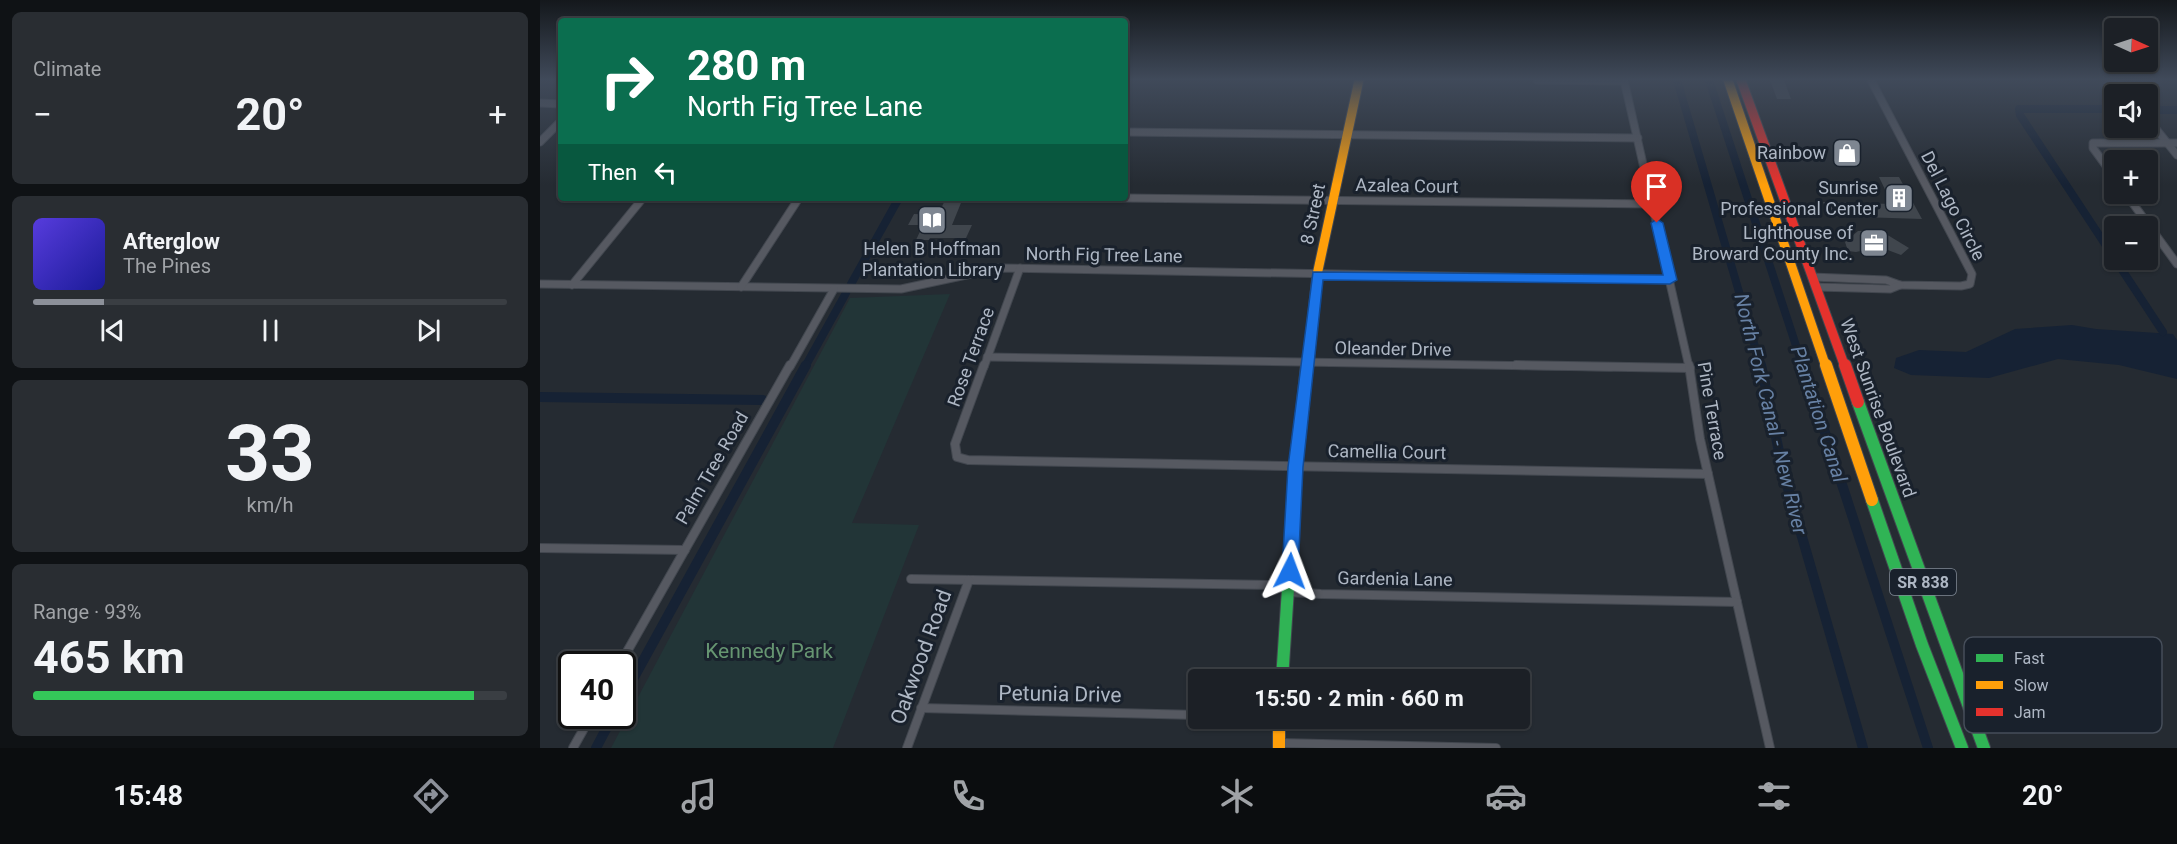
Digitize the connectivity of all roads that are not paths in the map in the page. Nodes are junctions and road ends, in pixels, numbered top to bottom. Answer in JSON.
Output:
{"nodes":[{"id":1,"x":1351,"y":115,"type":"edge"},
{"id":2,"x":1632,"y":115,"type":"edge"},
{"id":3,"x":1740,"y":115,"type":"edge"},
{"id":4,"x":1754,"y":115,"type":"edge"},
{"id":5,"x":1889,"y":115,"type":"edge"},
{"id":6,"x":558,"y":124,"type":"edge"},
{"id":7,"x":2158,"y":131,"type":"edge"},
{"id":8,"x":1128,"y":132,"type":"edge"},
{"id":9,"x":1346,"y":135,"type":"junction"},
{"id":10,"x":1638,"y":138,"type":"junction"},
{"id":11,"x":540,"y":142,"type":"edge"},
{"id":12,"x":2167,"y":142,"type":"junction"},
{"id":13,"x":2177,"y":143,"type":"edge"},
{"id":14,"x":2177,"y":155,"type":"edge"},
{"id":15,"x":2104,"y":163,"type":"edge"},
{"id":16,"x":1762,"y":182,"type":"junction"},
{"id":17,"x":1128,"y":198,"type":"edge"},
{"id":18,"x":1332,"y":200,"type":"junction"},
{"id":19,"x":641,"y":201,"type":"edge"},
{"id":20,"x":797,"y":201,"type":"edge"},
{"id":21,"x":1653,"y":204,"type":"junction"},
{"id":22,"x":2133,"y":204,"type":"edge"},
{"id":23,"x":2177,"y":264,"type":"edge"},
{"id":24,"x":1020,"y":268,"type":"junction"},
{"id":25,"x":1317,"y":275,"type":"junction"},
{"id":26,"x":1670,"y":280,"type":"junction"},
{"id":27,"x":1814,"y":282,"type":"junction"},
{"id":28,"x":540,"y":284,"type":"edge"},
{"id":29,"x":572,"y":285,"type":"junction"},
{"id":30,"x":741,"y":287,"type":"junction"},
{"id":31,"x":834,"y":289,"type":"junction"},
{"id":32,"x":1799,"y":289,"type":"junction"},
{"id":33,"x":1843,"y":354,"type":"junction"},
{"id":34,"x":987,"y":357,"type":"junction"},
{"id":35,"x":1306,"y":363,"type":"junction"},
{"id":36,"x":1690,"y":368,"type":"junction"},
{"id":37,"x":1847,"y":430,"type":"junction"},
{"id":38,"x":957,"y":457,"type":"joint"},
{"id":39,"x":1296,"y":467,"type":"junction"},
{"id":40,"x":1708,"y":474,"type":"junction"},
{"id":41,"x":1888,"y":486,"type":"junction"},
{"id":42,"x":540,"y":548,"type":"edge"},
{"id":43,"x":685,"y":550,"type":"junction"},
{"id":44,"x":911,"y":579,"type":"dead end"},
{"id":45,"x":969,"y":580,"type":"junction"},
{"id":46,"x":1289,"y":592,"type":"junction"},
{"id":47,"x":1737,"y":602,"type":"junction"},
{"id":48,"x":627,"y":651,"type":"edge"},
{"id":49,"x":1283,"y":669,"type":"edge"},
{"id":50,"x":1964,"y":693,"type":"edge"},
{"id":51,"x":921,"y":708,"type":"junction"},
{"id":52,"x":1188,"y":715,"type":"edge"},
{"id":53,"x":584,"y":729,"type":"edge"},
{"id":54,"x":1279,"y":729,"type":"edge"},
{"id":55,"x":1979,"y":733,"type":"edge"},
{"id":56,"x":1279,"y":746,"type":"edge"},
{"id":57,"x":573,"y":748,"type":"edge"},
{"id":58,"x":907,"y":748,"type":"edge"},
{"id":59,"x":1496,"y":748,"type":"edge"},
{"id":60,"x":1770,"y":748,"type":"edge"},
{"id":61,"x":1962,"y":748,"type":"edge"},
{"id":62,"x":1984,"y":748,"type":"edge"}],
"edges":[{"from":1,"to":9,"type":"main road","name":"8 Street"},
{"from":2,"to":10,"type":"street","name":"Pine Terrace"},
{"from":3,"to":16,"type":"main road","name":"West Sunrise Boulevard","number":"SR 838"},
{"from":4,"to":27,"type":"main road","name":"West Sunrise Boulevard","number":"SR 838"},
{"from":5,"to":27,"type":"street","name":"Del Lago Circle"},
{"from":6,"to":11,"type":"street"},
{"from":7,"to":12,"type":"street"},
{"from":8,"to":9,"type":"street"},
{"from":9,"to":10,"type":"street"},
{"from":9,"to":18,"type":"main road","name":"8 Street"},
{"from":10,"to":21,"type":"street","name":"Pine Terrace"},
{"from":12,"to":13,"type":"street"},
{"from":12,"to":14,"type":"street"},
{"from":12,"to":15,"type":"street"},
{"from":16,"to":27,"type":"main road"},
{"from":16,"to":32,"type":"main road","name":"West Sunrise Boulevard","number":"SR 838"},
{"from":17,"to":18,"type":"street","name":"Azalea Court"},
{"from":18,"to":21,"type":"street","name":"Azalea Court"},
{"from":18,"to":25,"type":"main road","name":"8 Street"},
{"from":19,"to":29,"type":"street"},
{"from":20,"to":30,"type":"street"},
{"from":21,"to":26,"type":"street","name":"Pine Terrace"},
{"from":22,"to":23,"type":"street"},
{"from":24,"to":25,"type":"street","name":"North Fig Tree Lane"},
{"from":24,"to":31,"type":"street","name":"North Fig Tree Lane"},
{"from":24,"to":34,"type":"street","name":"Rose Terrace"},
{"from":25,"to":26,"type":"street","name":"North Fig Tree Lane"},
{"from":25,"to":35,"type":"main road","name":"8 Street"},
{"from":26,"to":36,"type":"street","name":"Pine Terrace"},
{"from":27,"to":33,"type":"main road","name":"West Sunrise Boulevard","number":"SR 838"},
{"from":28,"to":29,"type":"street","name":"North Fig Tree Lane"},
{"from":29,"to":30,"type":"street","name":"North Fig Tree Lane"},
{"from":30,"to":31,"type":"street","name":"North Fig Tree Lane"},
{"from":31,"to":43,"type":"street","name":"Palm Tree Road"},
{"from":32,"to":33,"type":"main road"},
{"from":32,"to":37,"type":"main road","name":"West Sunrise Boulevard","number":"SR 838"},
{"from":33,"to":41,"type":"main road","name":"West Sunrise Boulevard","number":"SR 838"},
{"from":34,"to":35,"type":"street","name":"Oleander Drive"},
{"from":34,"to":38,"type":"street","name":"Rose Terrace"},
{"from":35,"to":36,"type":"street","name":"Oleander Drive"},
{"from":35,"to":39,"type":"main road","name":"8 Street"},
{"from":36,"to":40,"type":"street","name":"Pine Terrace"},
{"from":37,"to":41,"type":"main road"},
{"from":37,"to":61,"type":"main road","name":"West Sunrise Boulevard","number":"SR 838"},
{"from":38,"to":39,"type":"street","name":"Camellia Court"},
{"from":39,"to":40,"type":"street","name":"Camellia Court"},
{"from":39,"to":46,"type":"main road","name":"8 Street"},
{"from":40,"to":47,"type":"street","name":"Pine Terrace"},
{"from":41,"to":50,"type":"main road","name":"West Sunrise Boulevard","number":"SR 838"},
{"from":42,"to":43,"type":"street"},
{"from":43,"to":48,"type":"street","name":"Palm Tree Road"},
{"from":44,"to":45,"type":"street","name":"Gardenia Lane"},
{"from":45,"to":46,"type":"street","name":"Gardenia Lane"},
{"from":45,"to":51,"type":"street","name":"Oakwood Road"},
{"from":46,"to":47,"type":"street","name":"Gardenia Lane"},
{"from":46,"to":49,"type":"main road","name":"8 Street"},
{"from":47,"to":60,"type":"street","name":"Pine Terrace"},
{"from":51,"to":52,"type":"street","name":"Petunia Drive"},
{"from":51,"to":58,"type":"street","name":"Oakwood Road"},
{"from":53,"to":57,"type":"street"},
{"from":54,"to":56,"type":"main road"},
{"from":55,"to":62,"type":"main road","name":"West Sunrise Boulevard","number":"SR 838"},
{"from":56,"to":59,"type":"street"}]}
